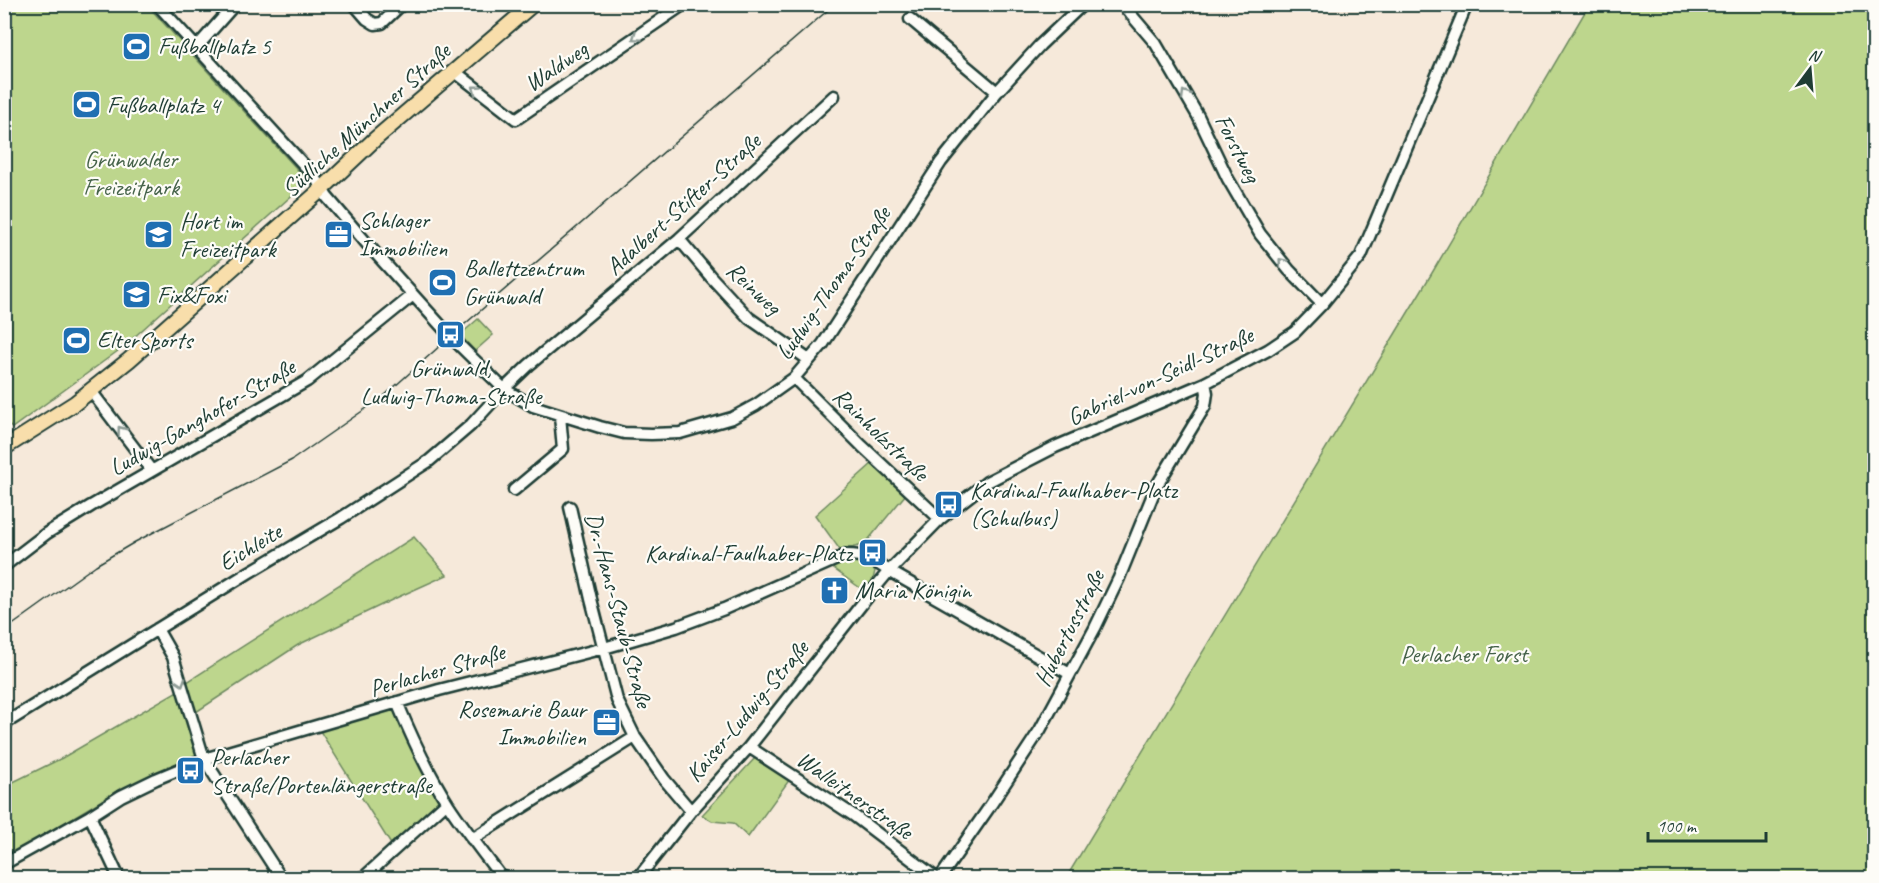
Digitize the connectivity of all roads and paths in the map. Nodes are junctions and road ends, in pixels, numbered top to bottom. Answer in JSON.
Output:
{"nodes":[{"id":1,"x":157,"y":4,"type":"edge"},
{"id":2,"x":235,"y":4,"type":"edge"},
{"id":3,"x":354,"y":4,"type":"edge"},
{"id":4,"x":402,"y":4,"type":"edge"},
{"id":5,"x":532,"y":4,"type":"edge"},
{"id":6,"x":684,"y":4,"type":"edge"},
{"id":7,"x":1083,"y":4,"type":"edge"},
{"id":8,"x":1122,"y":4,"type":"edge"},
{"id":9,"x":1467,"y":4,"type":"edge"},
{"id":10,"x":910,"y":19,"type":"dead end"},
{"id":11,"x":197,"y":47,"type":"junction"},
{"id":12,"x":454,"y":71,"type":"junction"},
{"id":13,"x":997,"y":92,"type":"junction"},
{"id":14,"x":834,"y":96,"type":"dead end"},
{"id":15,"x":322,"y":189,"type":"junction"},
{"id":16,"x":679,"y":238,"type":"junction"},
{"id":17,"x":413,"y":295,"type":"junction"},
{"id":18,"x":1322,"y":304,"type":"junction"},
{"id":19,"x":809,"y":360,"type":"junction"},
{"id":20,"x":794,"y":378,"type":"junction"},
{"id":21,"x":1205,"y":383,"type":"junction"},
{"id":22,"x":504,"y":389,"type":"junction"},
{"id":23,"x":91,"y":391,"type":"junction"},
{"id":24,"x":560,"y":416,"type":"junction"},
{"id":25,"x":4,"y":448,"type":"edge"},
{"id":26,"x":151,"y":470,"type":"junction"},
{"id":27,"x":514,"y":490,"type":"dead end"},
{"id":28,"x":570,"y":507,"type":"dead end"},
{"id":29,"x":940,"y":519,"type":"junction"},
{"id":30,"x":4,"y":566,"type":"edge"},
{"id":31,"x":889,"y":571,"type":"junction"},
{"id":32,"x":158,"y":629,"type":"junction"},
{"id":33,"x":604,"y":648,"type":"junction"},
{"id":34,"x":1070,"y":674,"type":"junction"},
{"id":35,"x":397,"y":702,"type":"junction"},
{"id":36,"x":4,"y":724,"type":"edge"},
{"id":37,"x":635,"y":737,"type":"junction"},
{"id":38,"x":749,"y":747,"type":"junction"},
{"id":39,"x":204,"y":759,"type":"junction"},
{"id":40,"x":447,"y":802,"type":"junction"},
{"id":41,"x":691,"y":811,"type":"junction"},
{"id":42,"x":90,"y":816,"type":"junction"},
{"id":43,"x":472,"y":839,"type":"junction"},
{"id":44,"x":4,"y":864,"type":"edge"},
{"id":45,"x":119,"y":879,"type":"edge"},
{"id":46,"x":281,"y":879,"type":"edge"},
{"id":47,"x":363,"y":879,"type":"edge"},
{"id":48,"x":502,"y":879,"type":"edge"},
{"id":49,"x":638,"y":879,"type":"edge"},
{"id":50,"x":938,"y":879,"type":"edge"}],
"edges":[{"from":1,"to":11,"type":"street","name":"Ludwig-Thoma-Straße"},
{"from":2,"to":11,"type":"street"},
{"from":3,"to":4,"type":"street"},
{"from":5,"to":12,"type":"main road","name":"Südliche Münchner Straße"},
{"from":6,"to":12,"type":"street","name":"Waldweg","one_way":true},
{"from":7,"to":13,"type":"street","name":"Ludwig-Thoma-Straße"},
{"from":18,"to":8,"type":"street","name":"Forstweg","one_way":true},
{"from":9,"to":18,"type":"street","name":"Gabriel-von-Seidl-Straße"},
{"from":10,"to":13,"type":"street"},
{"from":11,"to":15,"type":"street","name":"Ludwig-Thoma-Straße"},
{"from":12,"to":15,"type":"main road","name":"Südliche Münchner Straße"},
{"from":13,"to":19,"type":"street","name":"Ludwig-Thoma-Straße"},
{"from":14,"to":16,"type":"street","name":"Adalbert-Stifter-Straße"},
{"from":15,"to":17,"type":"street","name":"Ludwig-Thoma-Straße"},
{"from":15,"to":23,"type":"main road","name":"Südliche Münchner Straße"},
{"from":16,"to":19,"type":"street","name":"Reinweg"},
{"from":16,"to":22,"type":"street","name":"Adalbert-Stifter-Straße"},
{"from":17,"to":22,"type":"street","name":"Ludwig-Thoma-Straße"},
{"from":17,"to":26,"type":"street","name":"Ludwig-Ganghofer-Straße"},
{"from":18,"to":21,"type":"street","name":"Gabriel-von-Seidl-Straße"},
{"from":19,"to":20,"type":"street","name":"Ludwig-Thoma-Straße"},
{"from":20,"to":24,"type":"street","name":"Ludwig-Thoma-Straße"},
{"from":20,"to":29,"type":"street","name":"Rainholzstraße"},
{"from":21,"to":29,"type":"street","name":"Gabriel-von-Seidl-Straße"},
{"from":21,"to":34,"type":"street","name":"Hubertusstraße"},
{"from":22,"to":24,"type":"street","name":"Ludwig-Thoma-Straße"},
{"from":22,"to":32,"type":"street","name":"Eichleite"},
{"from":23,"to":25,"type":"main road","name":"Südliche Münchner Straße"},
{"from":26,"to":23,"type":"street","one_way":true},
{"from":24,"to":27,"type":"street"},
{"from":26,"to":30,"type":"street","name":"Ludwig-Ganghofer-Straße"},
{"from":28,"to":33,"type":"street","name":"Dr.-Hans-Staub-Straße"},
{"from":29,"to":31,"type":"street","name":"Gabriel-von-Seidl-Straße"},
{"from":31,"to":33,"type":"street","name":"Perlacher Straße"},
{"from":31,"to":34,"type":"street","name":"Perlacher Straße"},
{"from":31,"to":38,"type":"street","name":"Kaiser-Ludwig-Straße"},
{"from":32,"to":36,"type":"street","name":"Eichleite"},
{"from":32,"to":39,"type":"street","one_way":true},
{"from":33,"to":35,"type":"street","name":"Perlacher Straße"},
{"from":33,"to":37,"type":"street","name":"Dr.-Hans-Staub-Straße"},
{"from":34,"to":50,"type":"street","name":"Hubertusstraße"},
{"from":35,"to":39,"type":"street","name":"Perlacher Straße"},
{"from":35,"to":40,"type":"street"},
{"from":37,"to":41,"type":"street","name":"Dr.-Hans-Staub-Straße"},
{"from":37,"to":43,"type":"street"},
{"from":38,"to":41,"type":"street","name":"Kaiser-Ludwig-Straße"},
{"from":38,"to":50,"type":"street","name":"Walleitnerstraße"},
{"from":39,"to":42,"type":"street","name":"Perlacher Straße"},
{"from":39,"to":46,"type":"street"},
{"from":40,"to":43,"type":"street"},
{"from":40,"to":47,"type":"street"},
{"from":41,"to":49,"type":"street","name":"Kaiser-Ludwig-Straße"},
{"from":42,"to":44,"type":"street","name":"Perlacher Straße"},
{"from":42,"to":45,"type":"street"},
{"from":43,"to":48,"type":"street"}]}
